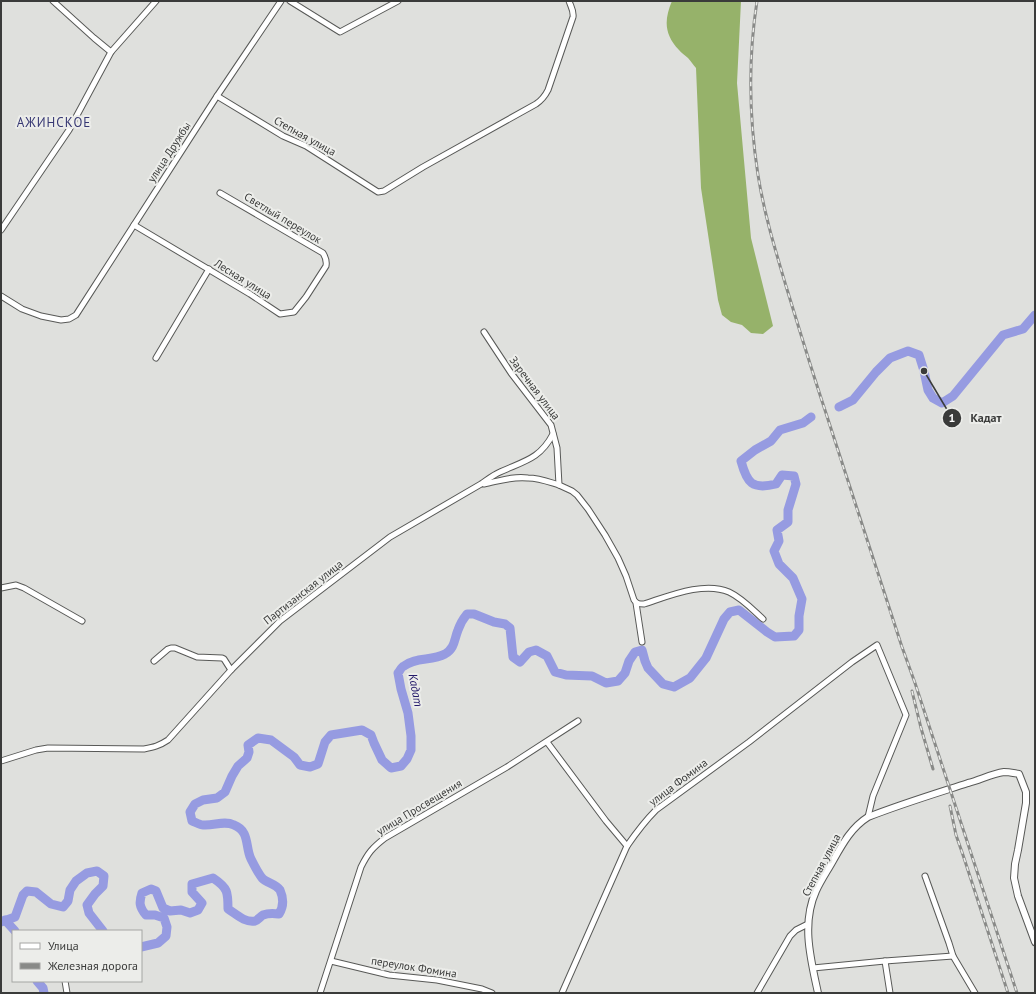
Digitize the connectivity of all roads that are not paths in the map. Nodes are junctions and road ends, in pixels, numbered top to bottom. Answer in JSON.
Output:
{"nodes":[{"id":1,"x":53,"y":1,"type":"edge"},
{"id":2,"x":156,"y":1,"type":"edge"},
{"id":3,"x":282,"y":1,"type":"edge"},
{"id":4,"x":290,"y":1,"type":"edge"},
{"id":5,"x":398,"y":1,"type":"edge"},
{"id":6,"x":569,"y":1,"type":"edge"},
{"id":7,"x":111,"y":52,"type":"junction"},
{"id":8,"x":217,"y":96,"type":"junction"},
{"id":9,"x":220,"y":193,"type":"dead end"},
{"id":10,"x":134,"y":225,"type":"junction"},
{"id":11,"x":1,"y":230,"type":"edge"},
{"id":12,"x":326,"y":266,"type":"joint"},
{"id":13,"x":208,"y":269,"type":"junction"},
{"id":14,"x":1,"y":296,"type":"edge"},
{"id":15,"x":484,"y":332,"type":"dead end"},
{"id":16,"x":156,"y":358,"type":"dead end"},
{"id":17,"x":553,"y":434,"type":"junction"},
{"id":18,"x":481,"y":484,"type":"junction"},
{"id":19,"x":559,"y":485,"type":"junction"},
{"id":20,"x":1,"y":588,"type":"edge"},
{"id":21,"x":636,"y":603,"type":"junction"},
{"id":22,"x":763,"y":619,"type":"dead end"},
{"id":23,"x":82,"y":621,"type":"dead end"},
{"id":24,"x":642,"y":642,"type":"dead end"},
{"id":25,"x":154,"y":661,"type":"dead end"},
{"id":26,"x":231,"y":670,"type":"junction"},
{"id":27,"x":578,"y":721,"type":"dead end"},
{"id":28,"x":547,"y":742,"type":"junction"},
{"id":29,"x":1,"y":761,"type":"edge"},
{"id":30,"x":868,"y":817,"type":"junction"},
{"id":31,"x":627,"y":846,"type":"junction"},
{"id":32,"x":925,"y":876,"type":"dead end"},
{"id":33,"x":808,"y":924,"type":"junction"},
{"id":34,"x":1035,"y":942,"type":"edge"},
{"id":35,"x":953,"y":956,"type":"junction"},
{"id":36,"x":331,"y":961,"type":"junction"},
{"id":37,"x":885,"y":961,"type":"junction"},
{"id":38,"x":813,"y":968,"type":"junction"},
{"id":39,"x":65,"y":982,"type":"edge"},
{"id":40,"x":67,"y":993,"type":"edge"},
{"id":41,"x":320,"y":993,"type":"edge"},
{"id":42,"x":492,"y":993,"type":"edge"},
{"id":43,"x":562,"y":993,"type":"edge"},
{"id":44,"x":758,"y":993,"type":"edge"},
{"id":45,"x":818,"y":993,"type":"edge"},
{"id":46,"x":890,"y":993,"type":"edge"},
{"id":47,"x":975,"y":993,"type":"edge"}],
"edges":[{"from":1,"to":7,"type":"street"},
{"from":2,"to":7,"type":"street"},
{"from":3,"to":8,"type":"street","name":"улица Дружбы"},
{"from":4,"to":5,"type":"street"},
{"from":6,"to":8,"type":"street","name":"Степная улица"},
{"from":7,"to":11,"type":"street"},
{"from":8,"to":10,"type":"street","name":"улица Дружбы"},
{"from":9,"to":12,"type":"street","name":"Светлый переулок"},
{"from":10,"to":13,"type":"street","name":"Лесная улица"},
{"from":10,"to":14,"type":"street","name":"улица Дружбы"},
{"from":12,"to":13,"type":"street","name":"Лесная улица"},
{"from":13,"to":16,"type":"street"},
{"from":15,"to":17,"type":"street","name":"Заречная улица"},
{"from":17,"to":18,"type":"street","name":"Партизанская улица"},
{"from":17,"to":19,"type":"street","name":"Заречная улица"},
{"from":18,"to":19,"type":"street"},
{"from":18,"to":26,"type":"street","name":"Партизанская улица"},
{"from":19,"to":21,"type":"street"},
{"from":20,"to":23,"type":"street"},
{"from":21,"to":22,"type":"street"},
{"from":21,"to":24,"type":"street"},
{"from":25,"to":26,"type":"street"},
{"from":26,"to":29,"type":"street","name":"Партизанская улица"},
{"from":27,"to":28,"type":"street","name":"улица Просвещения"},
{"from":28,"to":31,"type":"street"},
{"from":28,"to":36,"type":"street","name":"улица Просвещения"},
{"from":30,"to":31,"type":"street","name":"улица Фомина"},
{"from":30,"to":33,"type":"street","name":"Степная улица"},
{"from":30,"to":34,"type":"street"},
{"from":31,"to":43,"type":"street","name":"улица Фомина"},
{"from":32,"to":35,"type":"street"},
{"from":33,"to":38,"type":"street","name":"Степная улица"},
{"from":33,"to":44,"type":"street"},
{"from":35,"to":37,"type":"street"},
{"from":35,"to":47,"type":"street"},
{"from":36,"to":41,"type":"street","name":"улица Просвещения"},
{"from":36,"to":42,"type":"street","name":"переулок Фомина"},
{"from":37,"to":38,"type":"street"},
{"from":37,"to":46,"type":"street"},
{"from":38,"to":45,"type":"street","name":"Степная улица"},
{"from":39,"to":40,"type":"street"}]}
